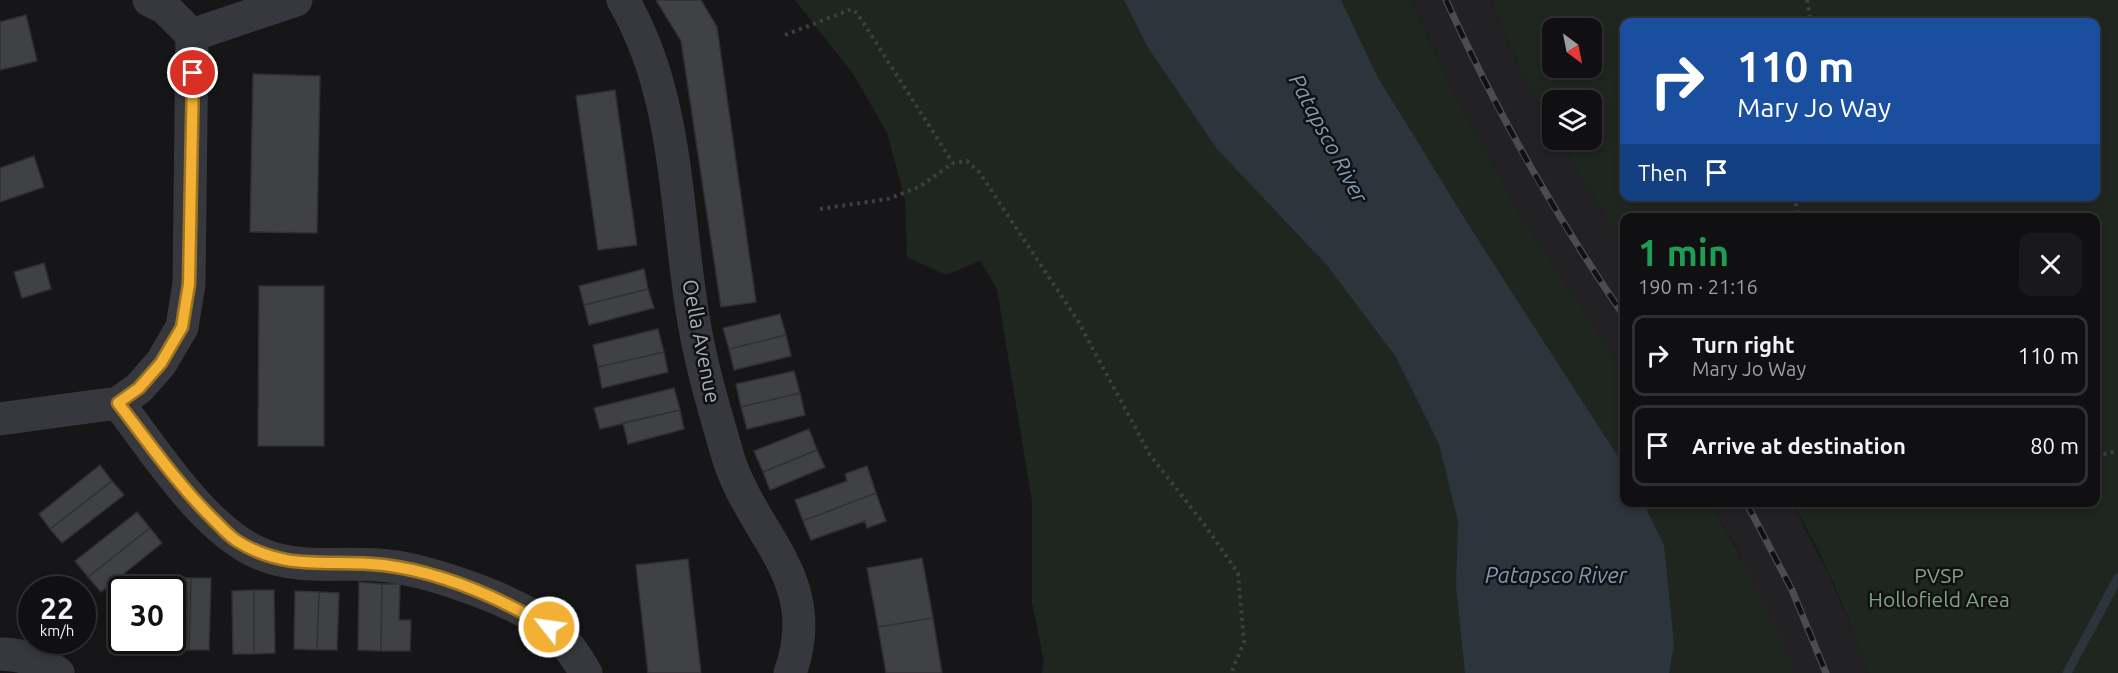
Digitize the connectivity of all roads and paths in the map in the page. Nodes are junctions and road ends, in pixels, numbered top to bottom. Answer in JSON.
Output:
{"nodes":[{"id":1,"x":149,"y":0,"type":"edge"},
{"id":2,"x":296,"y":0,"type":"edge"},
{"id":3,"x":623,"y":0,"type":"edge"},
{"id":4,"x":1807,"y":0,"type":"edge"},
{"id":5,"x":1810,"y":18,"type":"edge"},
{"id":6,"x":192,"y":35,"type":"junction"},
{"id":7,"x":785,"y":35,"type":"dead end"},
{"id":8,"x":953,"y":163,"type":"junction"},
{"id":9,"x":820,"y":209,"type":"dead end"},
{"id":10,"x":118,"y":403,"type":"junction"},
{"id":11,"x":0,"y":419,"type":"edge"},
{"id":12,"x":2118,"y":451,"type":"edge"},
{"id":13,"x":2100,"y":454,"type":"edge"},
{"id":14,"x":0,"y":654,"type":"edge"},
{"id":15,"x":58,"y":673,"type":"edge"},
{"id":16,"x":586,"y":673,"type":"edge"},
{"id":17,"x":790,"y":673,"type":"edge"},
{"id":18,"x":1231,"y":673,"type":"edge"}],
"edges":[{"from":1,"to":6,"type":"street"},
{"from":2,"to":6,"type":"street"},
{"from":3,"to":17,"type":"street","name":"Oella Avenue"},
{"from":4,"to":5,"type":"path"},
{"from":6,"to":10,"type":"street"},
{"from":7,"to":8,"type":"path"},
{"from":8,"to":9,"type":"path"},
{"from":8,"to":18,"type":"path"},
{"from":10,"to":11,"type":"street"},
{"from":10,"to":16,"type":"street"},
{"from":12,"to":13,"type":"path"},
{"from":14,"to":15,"type":"street"}]}
